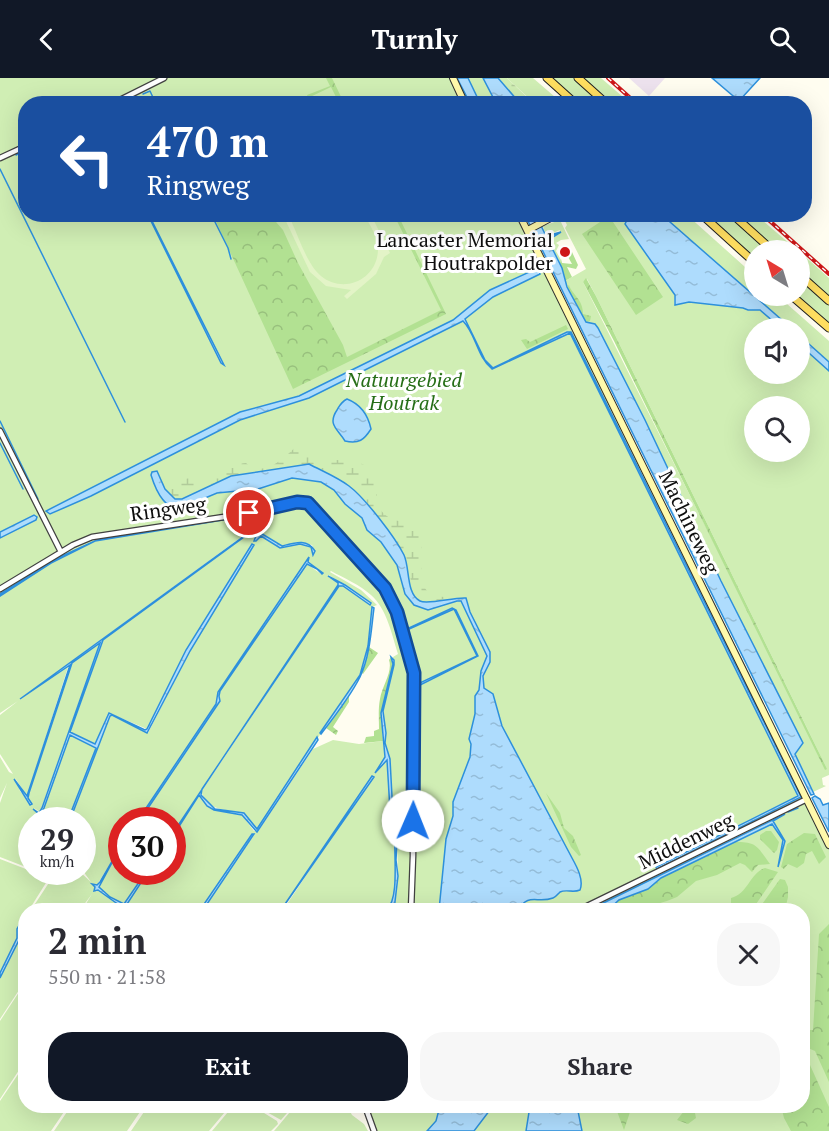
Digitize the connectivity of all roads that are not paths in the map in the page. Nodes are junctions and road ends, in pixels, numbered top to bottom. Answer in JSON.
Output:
{"nodes":[{"id":1,"x":164,"y":78,"type":"edge"},
{"id":2,"x":453,"y":78,"type":"edge"},
{"id":3,"x":547,"y":78,"type":"edge"},
{"id":4,"x":578,"y":78,"type":"edge"},
{"id":5,"x":128,"y":96,"type":"edge"},
{"id":6,"x":461,"y":96,"type":"edge"},
{"id":7,"x":567,"y":96,"type":"edge"},
{"id":8,"x":598,"y":96,"type":"edge"},
{"id":9,"x":18,"y":150,"type":"edge"},
{"id":10,"x":0,"y":158,"type":"edge"},
{"id":11,"x":525,"y":222,"type":"edge"},
{"id":12,"x":543,"y":222,"type":"edge"},
{"id":13,"x":710,"y":222,"type":"edge"},
{"id":14,"x":741,"y":222,"type":"edge"},
{"id":15,"x":530,"y":229,"type":"junction"},
{"id":16,"x":761,"y":240,"type":"edge"},
{"id":17,"x":744,"y":253,"type":"edge"},
{"id":18,"x":810,"y":284,"type":"edge"},
{"id":19,"x":829,"y":301,"type":"edge"},
{"id":20,"x":804,"y":306,"type":"edge"},
{"id":21,"x":829,"y":328,"type":"edge"},
{"id":22,"x":0,"y":431,"type":"edge"},
{"id":23,"x":60,"y":552,"type":"junction"},
{"id":24,"x":0,"y":589,"type":"edge"},
{"id":25,"x":807,"y":799,"type":"junction"},
{"id":26,"x":829,"y":844,"type":"edge"},
{"id":27,"x":411,"y":903,"type":"edge"},
{"id":28,"x":593,"y":903,"type":"edge"},
{"id":29,"x":368,"y":1113,"type":"edge"},
{"id":30,"x":374,"y":1131,"type":"edge"}],
"edges":[{"from":1,"to":5,"type":"street"},
{"from":2,"to":6,"type":"street"},
{"from":3,"to":7,"type":"main road"},
{"from":4,"to":8,"type":"main road"},
{"from":9,"to":10,"type":"street"},
{"from":11,"to":15,"type":"street","name":"Machineweg"},
{"from":12,"to":15,"type":"street"},
{"from":13,"to":17,"type":"main road"},
{"from":14,"to":16,"type":"main road"},
{"from":15,"to":25,"type":"street","name":"Machineweg"},
{"from":18,"to":19,"type":"main road"},
{"from":20,"to":21,"type":"main road"},
{"from":22,"to":23,"type":"street"},
{"from":23,"to":24,"type":"street","name":"Ringweg"},
{"from":23,"to":27,"type":"street","name":"Ringweg"},
{"from":25,"to":26,"type":"street","name":"Machineweg"},
{"from":25,"to":28,"type":"street","name":"Middenweg"},
{"from":29,"to":30,"type":"street"}]}
